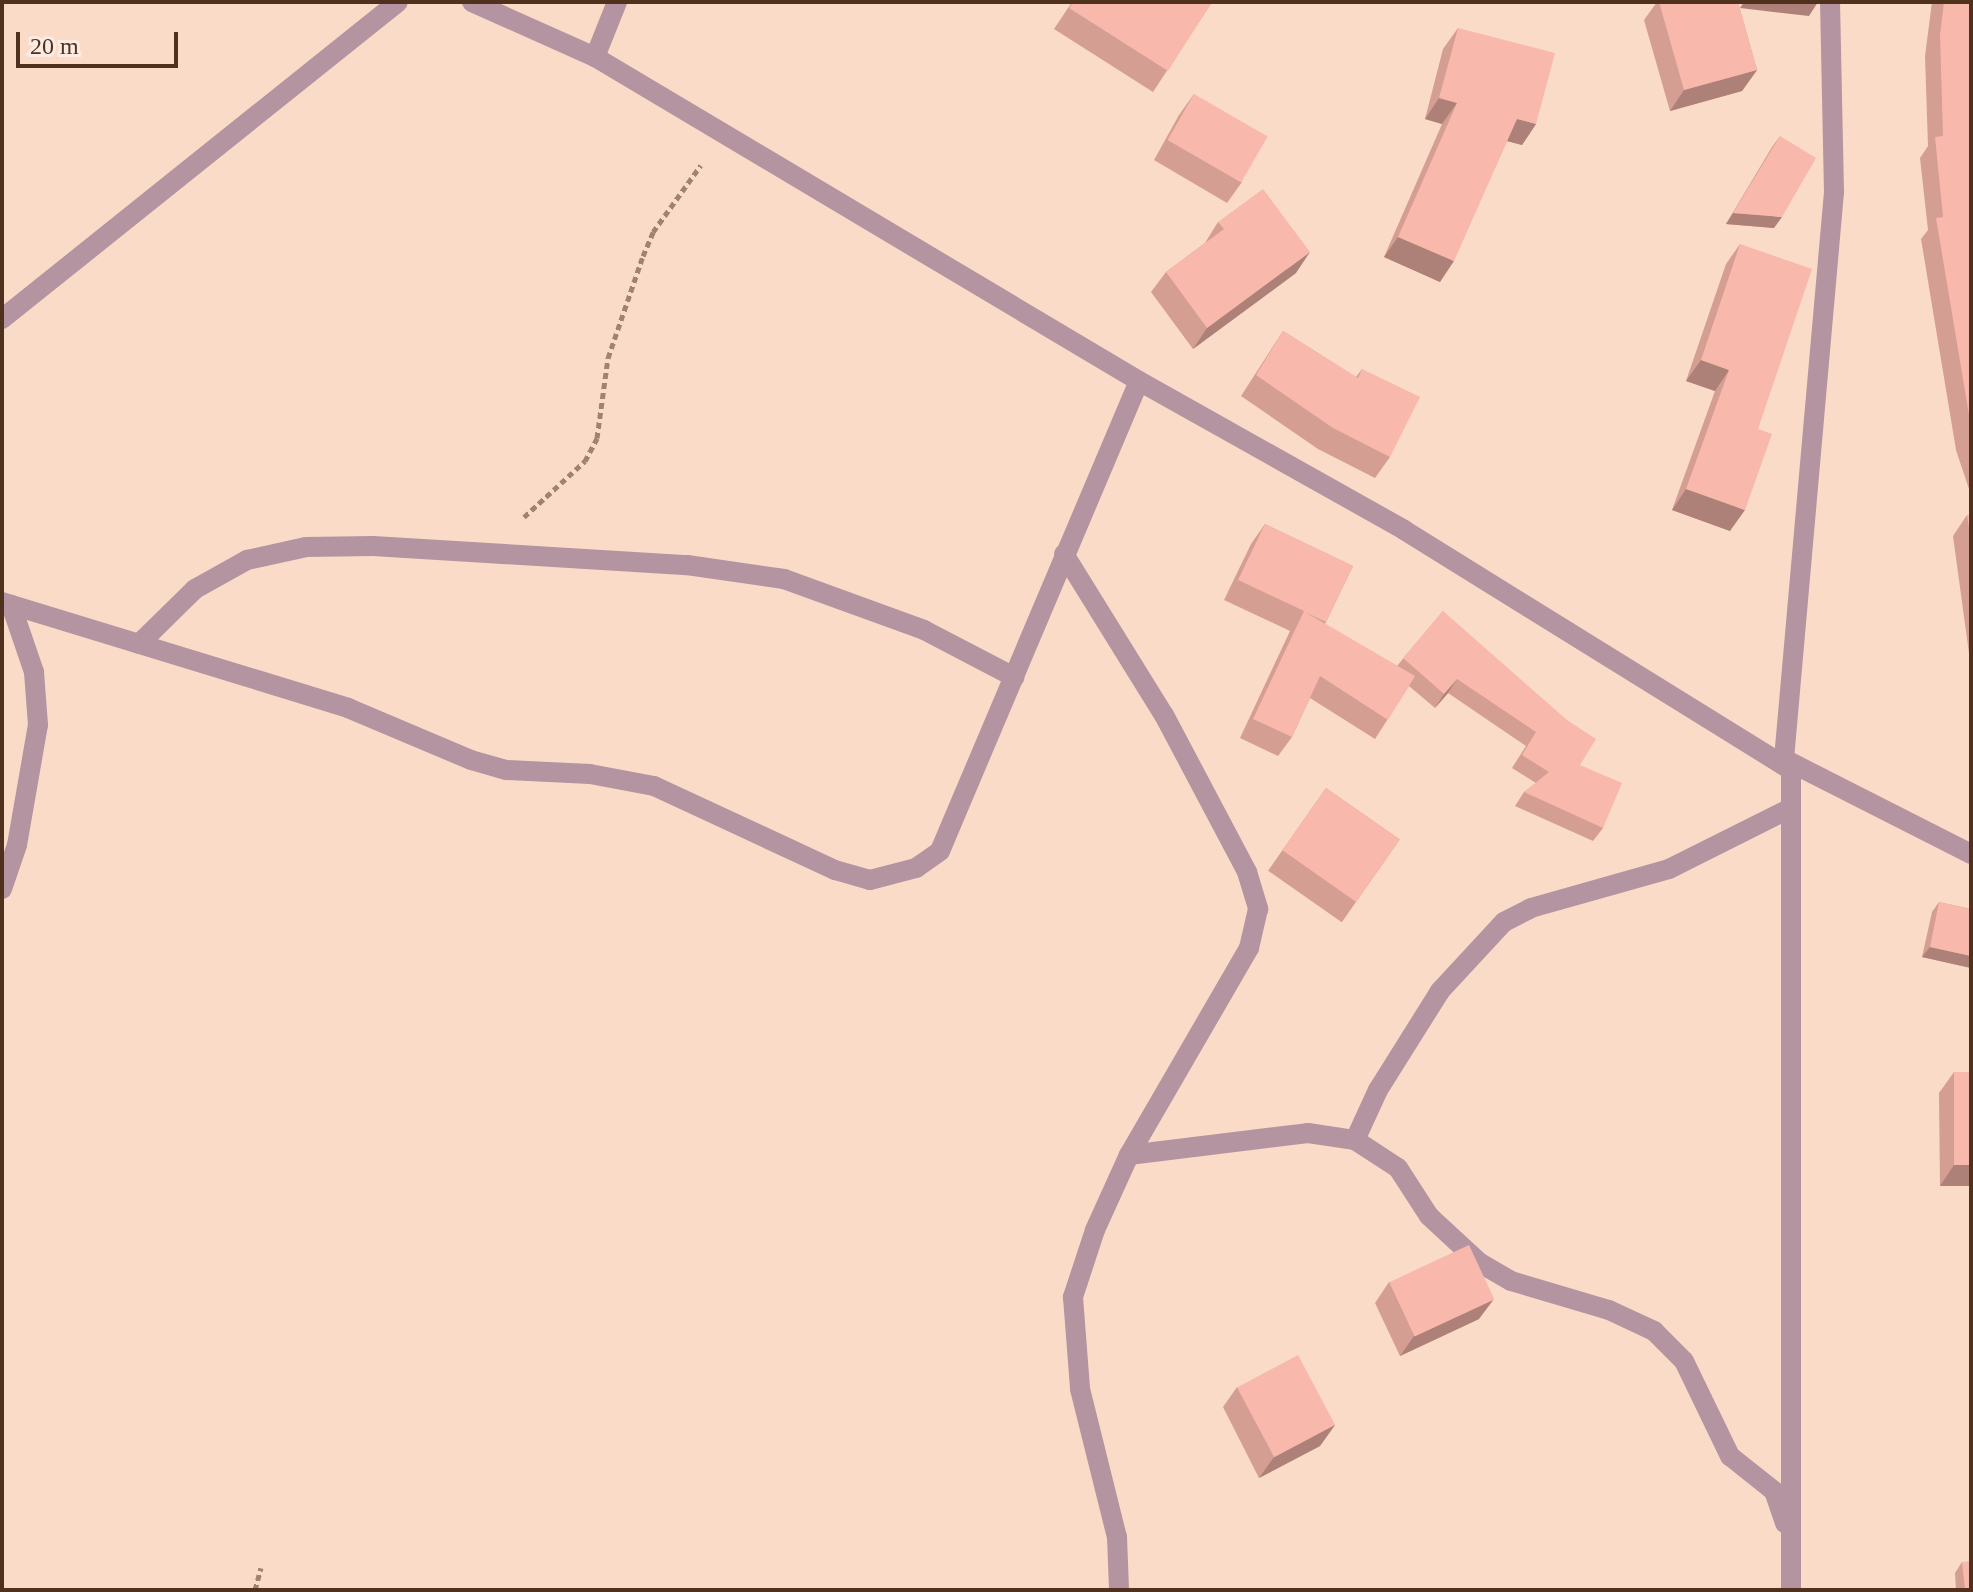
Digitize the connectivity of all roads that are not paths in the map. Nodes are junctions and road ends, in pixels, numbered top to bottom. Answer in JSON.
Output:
{"nodes":[{"id":1,"x":398,"y":2,"type":"edge"},
{"id":2,"x":472,"y":2,"type":"edge"},
{"id":3,"x":617,"y":2,"type":"edge"},
{"id":4,"x":1830,"y":2,"type":"edge"},
{"id":5,"x":595,"y":57,"type":"junction"},
{"id":6,"x":2,"y":319,"type":"edge"},
{"id":7,"x":1139,"y":381,"type":"junction"},
{"id":8,"x":1064,"y":554,"type":"junction"},
{"id":9,"x":7,"y":604,"type":"edge"},
{"id":10,"x":139,"y":644,"type":"junction"},
{"id":11,"x":1014,"y":677,"type":"junction"},
{"id":12,"x":1787,"y":764,"type":"junction"},
{"id":13,"x":1791,"y":808,"type":"junction"},
{"id":14,"x":1971,"y":854,"type":"edge"},
{"id":15,"x":2,"y":889,"type":"edge"},
{"id":16,"x":1355,"y":1140,"type":"junction"},
{"id":17,"x":1129,"y":1155,"type":"junction"},
{"id":18,"x":1791,"y":1542,"type":"junction"},
{"id":19,"x":1119,"y":1590,"type":"edge"},
{"id":20,"x":1791,"y":1590,"type":"edge"}],
"edges":[{"from":1,"to":6,"type":"street"},
{"from":2,"to":5,"type":"street"},
{"from":3,"to":5,"type":"street"},
{"from":4,"to":12,"type":"street"},
{"from":5,"to":7,"type":"street"},
{"from":7,"to":8,"type":"street"},
{"from":7,"to":12,"type":"street"},
{"from":8,"to":11,"type":"street"},
{"from":8,"to":17,"type":"street"},
{"from":9,"to":10,"type":"street"},
{"from":9,"to":15,"type":"street"},
{"from":10,"to":11,"type":"street"},
{"from":10,"to":11,"type":"street"},
{"from":12,"to":13,"type":"street"},
{"from":12,"to":14,"type":"street"},
{"from":13,"to":16,"type":"street"},
{"from":13,"to":18,"type":"street"},
{"from":16,"to":17,"type":"street"},
{"from":16,"to":18,"type":"street"},
{"from":17,"to":19,"type":"street"},
{"from":18,"to":20,"type":"street"}]}
